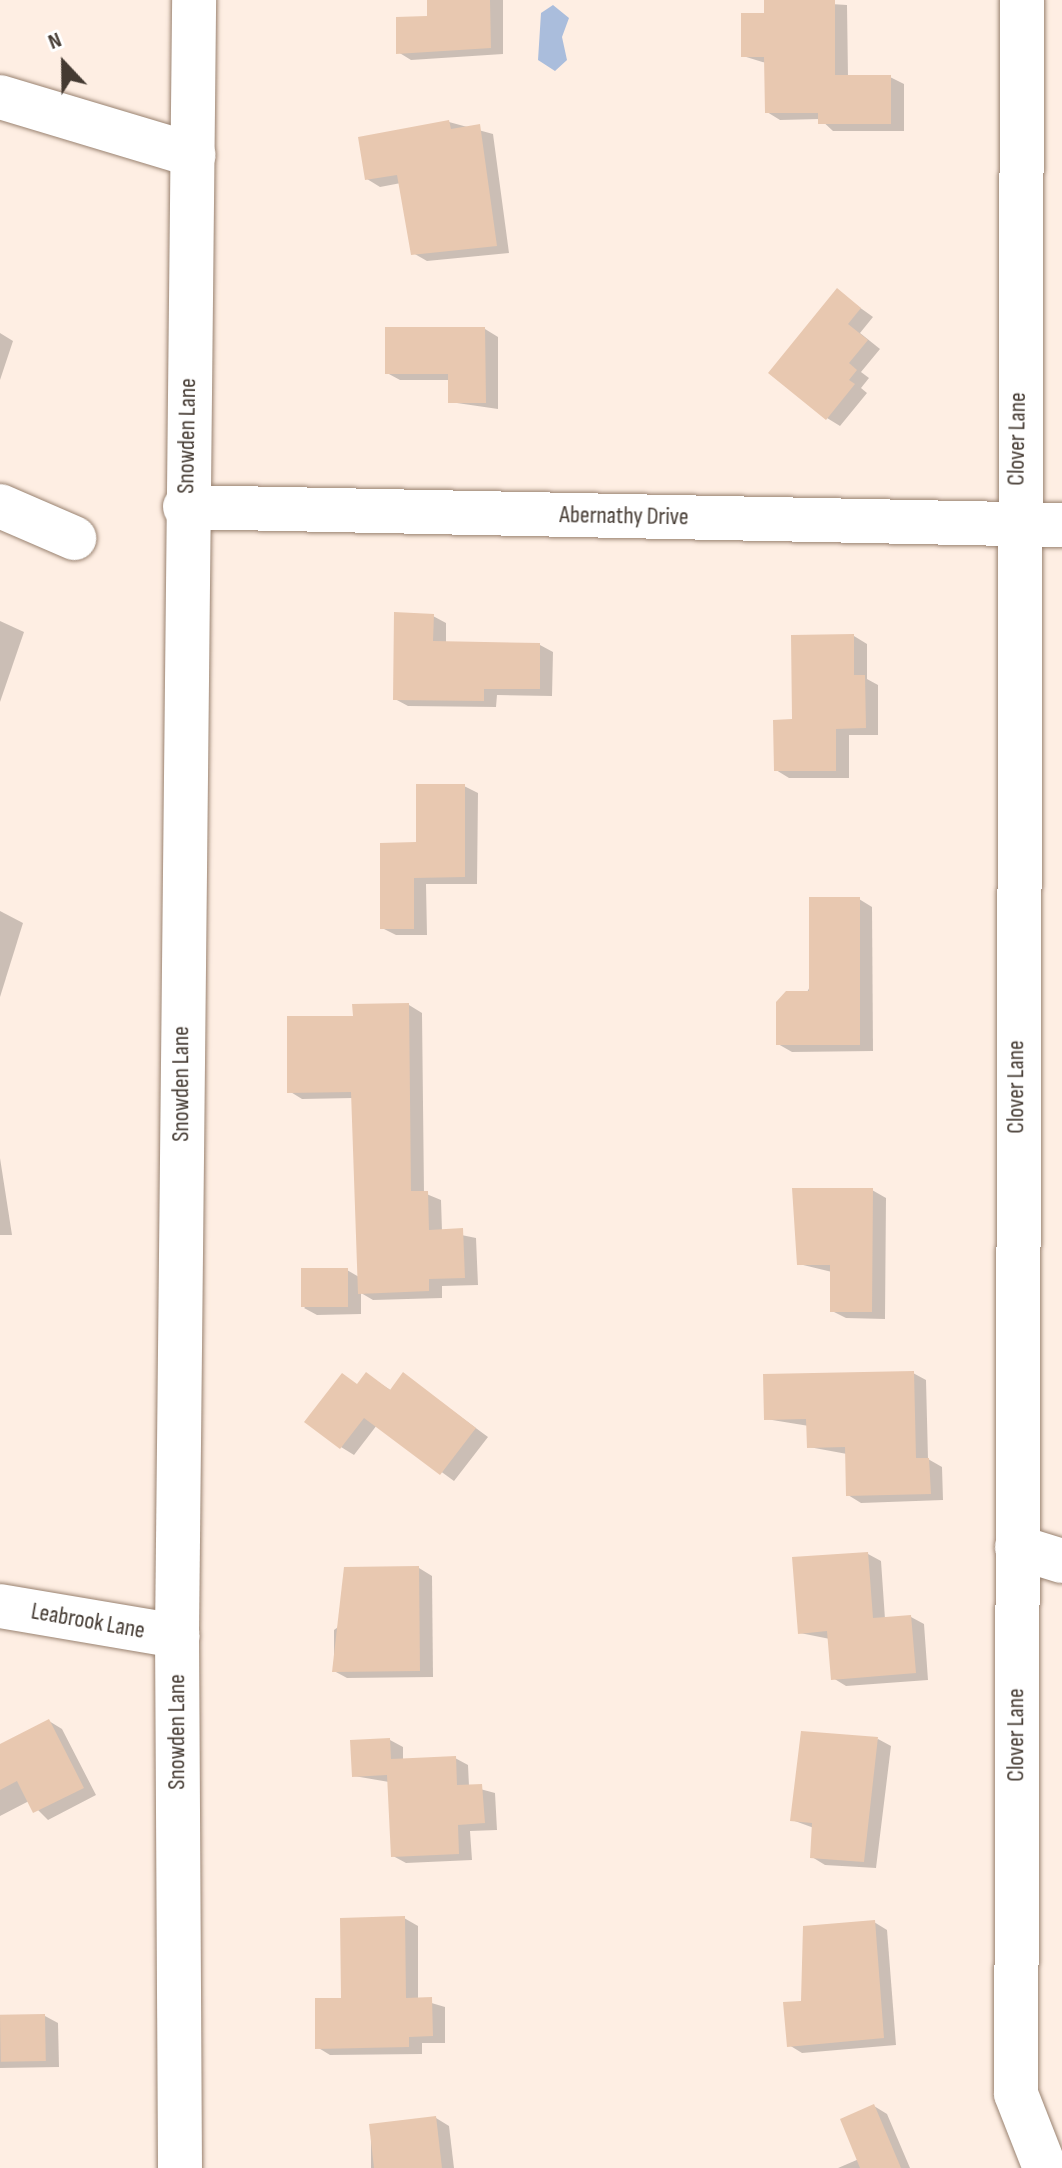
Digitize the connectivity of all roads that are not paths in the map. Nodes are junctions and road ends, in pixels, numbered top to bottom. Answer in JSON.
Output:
{"nodes":[{"id":1,"x":194,"y":0,"type":"edge"},
{"id":2,"x":1022,"y":0,"type":"edge"},
{"id":3,"x":0,"y":97,"type":"edge"},
{"id":4,"x":193,"y":155,"type":"junction"},
{"id":5,"x":0,"y":506,"type":"edge"},
{"id":6,"x":185,"y":507,"type":"junction"},
{"id":7,"x":1016,"y":524,"type":"junction"},
{"id":8,"x":1062,"y":525,"type":"edge"},
{"id":9,"x":74,"y":538,"type":"dead end"},
{"id":10,"x":1017,"y":1547,"type":"junction"},
{"id":11,"x":1062,"y":1561,"type":"edge"},
{"id":12,"x":0,"y":1606,"type":"edge"},
{"id":13,"x":177,"y":1636,"type":"junction"},
{"id":14,"x":180,"y":2168,"type":"edge"},
{"id":15,"x":1045,"y":2168,"type":"edge"}],
"edges":[{"from":1,"to":4,"type":"street","name":"Snowden Lane"},
{"from":2,"to":7,"type":"street","name":"Clover Lane"},
{"from":3,"to":4,"type":"street"},
{"from":4,"to":6,"type":"street","name":"Snowden Lane"},
{"from":5,"to":9,"type":"street"},
{"from":6,"to":7,"type":"street","name":"Abernathy Drive"},
{"from":6,"to":13,"type":"street","name":"Snowden Lane"},
{"from":7,"to":8,"type":"street","name":"Abernathy Drive"},
{"from":7,"to":10,"type":"street","name":"Clover Lane"},
{"from":10,"to":11,"type":"street"},
{"from":10,"to":15,"type":"street","name":"Clover Lane"},
{"from":12,"to":13,"type":"street","name":"Leabrook Lane"},
{"from":13,"to":14,"type":"street","name":"Snowden Lane"}]}
